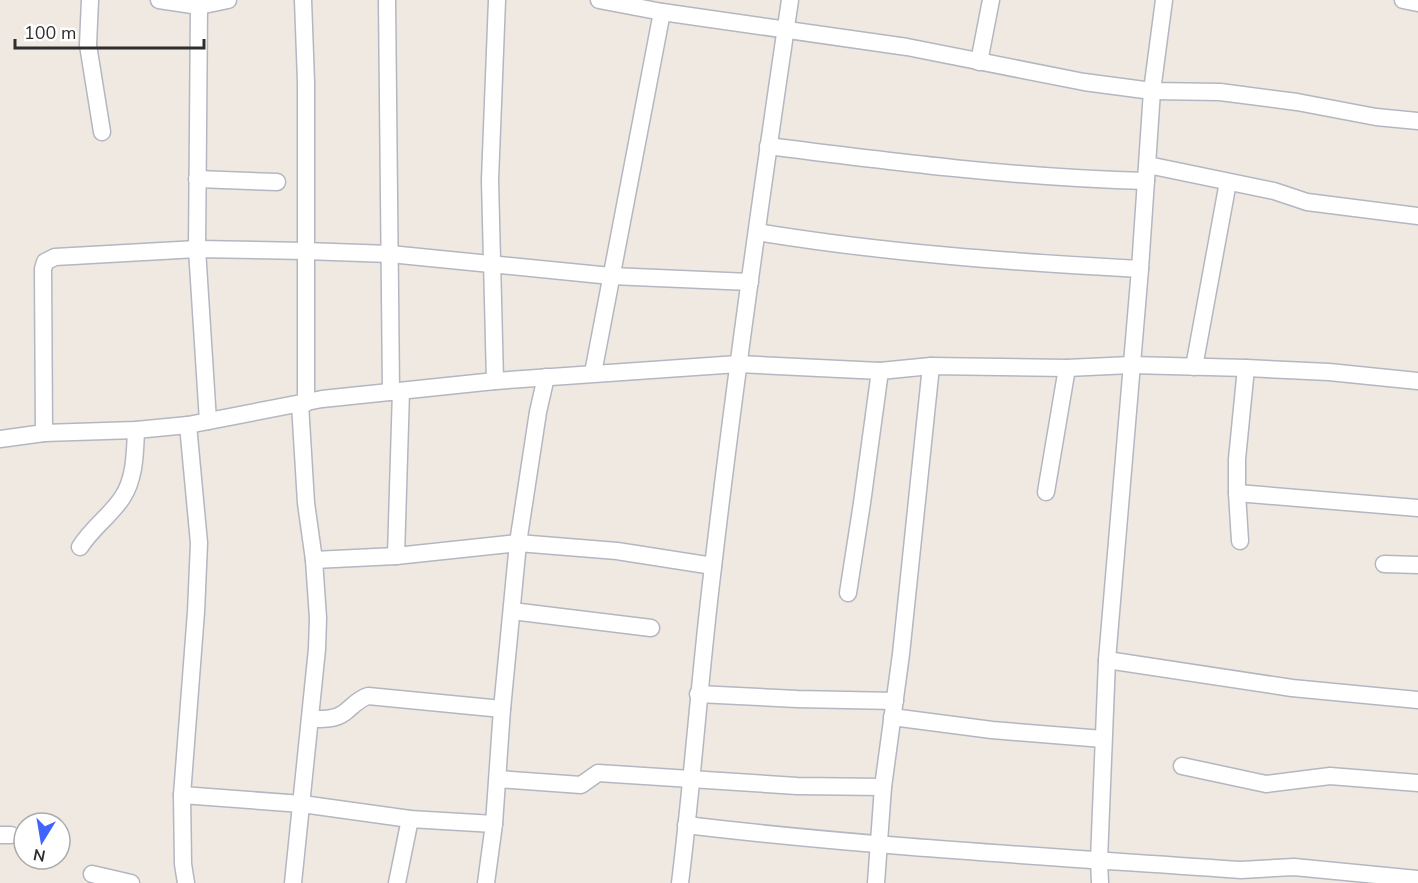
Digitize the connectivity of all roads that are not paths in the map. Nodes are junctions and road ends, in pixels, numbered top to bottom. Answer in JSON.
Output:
{"nodes":[{"id":1,"x":90,"y":0,"type":"edge"},
{"id":2,"x":159,"y":0,"type":"edge"},
{"id":3,"x":228,"y":0,"type":"edge"},
{"id":4,"x":303,"y":0,"type":"edge"},
{"id":5,"x":387,"y":0,"type":"edge"},
{"id":6,"x":497,"y":0,"type":"edge"},
{"id":7,"x":598,"y":0,"type":"edge"},
{"id":8,"x":790,"y":0,"type":"edge"},
{"id":9,"x":991,"y":0,"type":"edge"},
{"id":10,"x":1164,"y":0,"type":"edge"},
{"id":11,"x":1403,"y":0,"type":"edge"},
{"id":12,"x":1418,"y":3,"type":"edge"},
{"id":13,"x":199,"y":6,"type":"junction"},
{"id":14,"x":662,"y":12,"type":"junction"},
{"id":15,"x":785,"y":28,"type":"junction"},
{"id":16,"x":979,"y":62,"type":"junction"},
{"id":17,"x":1152,"y":91,"type":"junction"},
{"id":18,"x":1418,"y":121,"type":"edge"},
{"id":19,"x":102,"y":132,"type":"dead end"},
{"id":20,"x":768,"y":146,"type":"junction"},
{"id":21,"x":1147,"y":173,"type":"junction"},
{"id":22,"x":197,"y":179,"type":"junction"},
{"id":23,"x":277,"y":182,"type":"dead end"},
{"id":24,"x":1227,"y":182,"type":"junction"},
{"id":25,"x":1418,"y":216,"type":"edge"},
{"id":26,"x":757,"y":232,"type":"junction"},
{"id":27,"x":197,"y":249,"type":"junction"},
{"id":28,"x":305,"y":251,"type":"junction"},
{"id":29,"x":390,"y":254,"type":"junction"},
{"id":30,"x":494,"y":265,"type":"junction"},
{"id":31,"x":1140,"y":268,"type":"junction"},
{"id":32,"x":611,"y":276,"type":"junction"},
{"id":33,"x":750,"y":282,"type":"junction"},
{"id":34,"x":738,"y":364,"type":"junction"},
{"id":35,"x":1131,"y":365,"type":"junction"},
{"id":36,"x":931,"y":366,"type":"junction"},
{"id":37,"x":1194,"y":367,"type":"junction"},
{"id":38,"x":1067,"y":368,"type":"junction"},
{"id":39,"x":1246,"y":368,"type":"junction"},
{"id":40,"x":879,"y":371,"type":"junction"},
{"id":41,"x":592,"y":373,"type":"junction"},
{"id":42,"x":546,"y":377,"type":"junction"},
{"id":43,"x":495,"y":381,"type":"junction"},
{"id":44,"x":1418,"y":381,"type":"edge"},
{"id":45,"x":396,"y":392,"type":"junction"},
{"id":46,"x":303,"y":403,"type":"junction"},
{"id":47,"x":208,"y":421,"type":"junction"},
{"id":48,"x":188,"y":425,"type":"junction"},
{"id":49,"x":136,"y":430,"type":"junction"},
{"id":50,"x":44,"y":433,"type":"junction"},
{"id":51,"x":0,"y":439,"type":"edge"},
{"id":52,"x":1046,"y":492,"type":"dead end"},
{"id":53,"x":1237,"y":493,"type":"junction"},
{"id":54,"x":1418,"y":508,"type":"edge"},
{"id":55,"x":1240,"y":541,"type":"dead end"},
{"id":56,"x":518,"y":543,"type":"junction"},
{"id":57,"x":80,"y":547,"type":"dead end"},
{"id":58,"x":396,"y":556,"type":"junction"},
{"id":59,"x":314,"y":560,"type":"junction"},
{"id":60,"x":1384,"y":564,"type":"dead end"},
{"id":61,"x":713,"y":566,"type":"junction"},
{"id":62,"x":1418,"y":566,"type":"edge"},
{"id":63,"x":848,"y":593,"type":"dead end"},
{"id":64,"x":512,"y":611,"type":"junction"},
{"id":65,"x":651,"y":628,"type":"dead end"},
{"id":66,"x":1107,"y":660,"type":"junction"},
{"id":67,"x":698,"y":694,"type":"junction"},
{"id":68,"x":1418,"y":700,"type":"edge"},
{"id":69,"x":502,"y":709,"type":"junction"},
{"id":70,"x":894,"y":709,"type":"junction"},
{"id":71,"x":310,"y":719,"type":"junction"},
{"id":72,"x":1103,"y":739,"type":"junction"},
{"id":73,"x":1182,"y":766,"type":"dead end"},
{"id":74,"x":498,"y":779,"type":"junction"},
{"id":75,"x":691,"y":779,"type":"junction"},
{"id":76,"x":1418,"y":783,"type":"edge"},
{"id":77,"x":884,"y":787,"type":"junction"},
{"id":78,"x":182,"y":795,"type":"junction"},
{"id":79,"x":303,"y":804,"type":"junction"},
{"id":80,"x":410,"y":819,"type":"junction"},
{"id":81,"x":494,"y":824,"type":"junction"},
{"id":82,"x":686,"y":825,"type":"junction"},
{"id":83,"x":879,"y":844,"type":"junction"},
{"id":84,"x":1099,"y":860,"type":"junction"},
{"id":85,"x":92,"y":874,"type":"dead end"},
{"id":86,"x":1418,"y":879,"type":"edge"},
{"id":87,"x":131,"y":883,"type":"edge"},
{"id":88,"x":186,"y":883,"type":"edge"},
{"id":89,"x":294,"y":883,"type":"edge"},
{"id":90,"x":397,"y":883,"type":"edge"},
{"id":91,"x":486,"y":883,"type":"edge"},
{"id":92,"x":680,"y":883,"type":"edge"},
{"id":93,"x":876,"y":883,"type":"edge"},
{"id":94,"x":1100,"y":883,"type":"edge"}],
"edges":[{"from":1,"to":19,"type":"street"},
{"from":2,"to":13,"type":"street"},
{"from":3,"to":13,"type":"street"},
{"from":4,"to":28,"type":"street"},
{"from":5,"to":29,"type":"street"},
{"from":6,"to":30,"type":"street"},
{"from":7,"to":14,"type":"street"},
{"from":8,"to":15,"type":"street"},
{"from":9,"to":16,"type":"street"},
{"from":10,"to":17,"type":"street"},
{"from":11,"to":12,"type":"street"},
{"from":13,"to":22,"type":"street"},
{"from":14,"to":15,"type":"street"},
{"from":14,"to":32,"type":"street"},
{"from":15,"to":16,"type":"street"},
{"from":15,"to":20,"type":"street"},
{"from":16,"to":17,"type":"street"},
{"from":17,"to":18,"type":"street"},
{"from":17,"to":21,"type":"street"},
{"from":20,"to":21,"type":"street"},
{"from":20,"to":26,"type":"street"},
{"from":21,"to":24,"type":"street"},
{"from":21,"to":31,"type":"street"},
{"from":22,"to":23,"type":"street"},
{"from":22,"to":27,"type":"street"},
{"from":24,"to":25,"type":"street"},
{"from":24,"to":37,"type":"street"},
{"from":26,"to":31,"type":"street"},
{"from":26,"to":33,"type":"street"},
{"from":27,"to":28,"type":"street"},
{"from":27,"to":47,"type":"street"},
{"from":27,"to":50,"type":"street"},
{"from":28,"to":29,"type":"street"},
{"from":28,"to":46,"type":"street"},
{"from":29,"to":30,"type":"street"},
{"from":29,"to":45,"type":"street"},
{"from":30,"to":32,"type":"street"},
{"from":30,"to":43,"type":"street"},
{"from":31,"to":35,"type":"street"},
{"from":32,"to":33,"type":"street"},
{"from":32,"to":41,"type":"street"},
{"from":33,"to":34,"type":"street"},
{"from":34,"to":40,"type":"street"},
{"from":34,"to":41,"type":"street"},
{"from":34,"to":61,"type":"street"},
{"from":35,"to":37,"type":"street"},
{"from":35,"to":38,"type":"street"},
{"from":35,"to":66,"type":"street"},
{"from":36,"to":38,"type":"street"},
{"from":36,"to":40,"type":"street"},
{"from":36,"to":70,"type":"street"},
{"from":37,"to":39,"type":"street"},
{"from":38,"to":52,"type":"street"},
{"from":39,"to":44,"type":"street"},
{"from":39,"to":53,"type":"street"},
{"from":40,"to":63,"type":"street"},
{"from":41,"to":42,"type":"street"},
{"from":42,"to":43,"type":"street"},
{"from":42,"to":56,"type":"street"},
{"from":43,"to":45,"type":"street"},
{"from":45,"to":46,"type":"street"},
{"from":45,"to":58,"type":"street"},
{"from":46,"to":47,"type":"street"},
{"from":46,"to":59,"type":"street"},
{"from":47,"to":48,"type":"street"},
{"from":48,"to":49,"type":"street"},
{"from":48,"to":78,"type":"street"},
{"from":49,"to":50,"type":"street"},
{"from":49,"to":57,"type":"street"},
{"from":50,"to":51,"type":"street"},
{"from":53,"to":54,"type":"street"},
{"from":53,"to":55,"type":"street"},
{"from":56,"to":58,"type":"street"},
{"from":56,"to":61,"type":"street"},
{"from":56,"to":64,"type":"street"},
{"from":58,"to":59,"type":"street"},
{"from":59,"to":71,"type":"street"},
{"from":60,"to":62,"type":"street"},
{"from":61,"to":67,"type":"street"},
{"from":64,"to":65,"type":"street"},
{"from":64,"to":69,"type":"street"},
{"from":66,"to":68,"type":"street"},
{"from":66,"to":72,"type":"street"},
{"from":67,"to":70,"type":"street"},
{"from":67,"to":75,"type":"street"},
{"from":69,"to":71,"type":"street"},
{"from":69,"to":74,"type":"street"},
{"from":70,"to":72,"type":"street"},
{"from":70,"to":77,"type":"street"},
{"from":71,"to":79,"type":"street"},
{"from":72,"to":84,"type":"street"},
{"from":73,"to":76,"type":"street"},
{"from":74,"to":75,"type":"street"},
{"from":74,"to":81,"type":"street"},
{"from":75,"to":77,"type":"street"},
{"from":75,"to":82,"type":"street"},
{"from":77,"to":83,"type":"street"},
{"from":78,"to":79,"type":"street"},
{"from":78,"to":88,"type":"street"},
{"from":79,"to":80,"type":"street"},
{"from":79,"to":89,"type":"street"},
{"from":80,"to":81,"type":"street"},
{"from":80,"to":90,"type":"street"},
{"from":81,"to":91,"type":"street"},
{"from":82,"to":83,"type":"street"},
{"from":82,"to":92,"type":"street"},
{"from":83,"to":84,"type":"street"},
{"from":83,"to":93,"type":"street"},
{"from":84,"to":86,"type":"street"},
{"from":84,"to":94,"type":"street"},
{"from":85,"to":87,"type":"street"}]}
